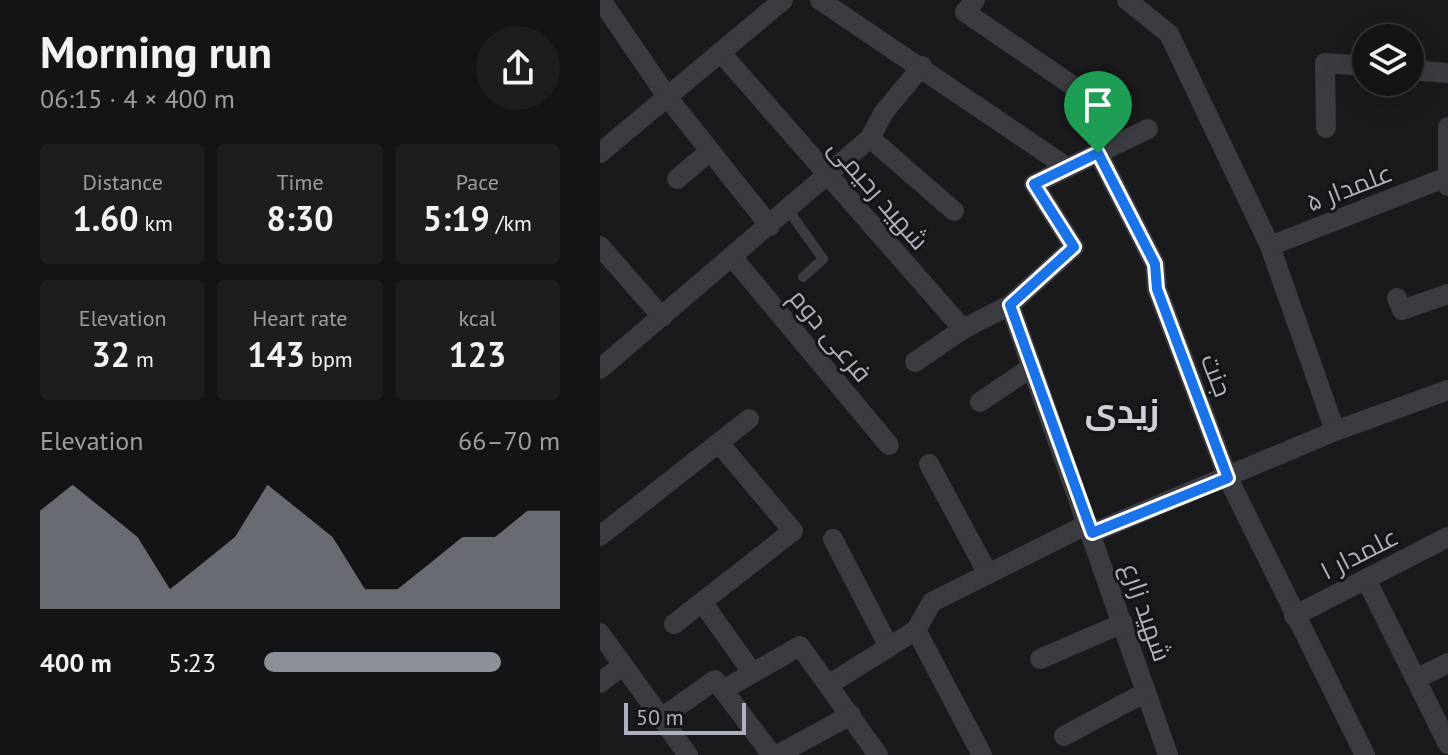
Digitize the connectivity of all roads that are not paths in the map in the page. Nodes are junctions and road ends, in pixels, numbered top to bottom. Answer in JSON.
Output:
{"nodes":[{"id":1,"x":601,"y":0,"type":"edge"},
{"id":2,"x":783,"y":0,"type":"edge"},
{"id":3,"x":820,"y":0,"type":"edge"},
{"id":4,"x":975,"y":0,"type":"edge"},
{"id":5,"x":1127,"y":0,"type":"edge"},
{"id":6,"x":722,"y":54,"type":"junction"},
{"id":7,"x":1352,"y":65,"type":"edge"},
{"id":8,"x":922,"y":66,"type":"junction"},
{"id":9,"x":1424,"y":71,"type":"edge"},
{"id":10,"x":1448,"y":73,"type":"edge"},
{"id":11,"x":1070,"y":84,"type":"dead end"},
{"id":12,"x":668,"y":98,"type":"junction"},
{"id":13,"x":1448,"y":127,"type":"edge"},
{"id":14,"x":1326,"y":128,"type":"dead end"},
{"id":15,"x":1148,"y":129,"type":"dead end"},
{"id":16,"x":870,"y":138,"type":"junction"},
{"id":17,"x":710,"y":151,"type":"junction"},
{"id":18,"x":600,"y":153,"type":"edge"},
{"id":19,"x":1098,"y":153,"type":"junction"},
{"id":20,"x":1068,"y":168,"type":"junction"},
{"id":21,"x":829,"y":175,"type":"junction"},
{"id":22,"x":1447,"y":177,"type":"edge"},
{"id":23,"x":677,"y":179,"type":"dead end"},
{"id":24,"x":1448,"y":186,"type":"edge"},
{"id":25,"x":789,"y":211,"type":"junction"},
{"id":26,"x":954,"y":211,"type":"dead end"},
{"id":27,"x":770,"y":226,"type":"junction"},
{"id":28,"x":600,"y":246,"type":"edge"},
{"id":29,"x":1270,"y":246,"type":"junction"},
{"id":30,"x":733,"y":258,"type":"junction"},
{"id":31,"x":803,"y":277,"type":"dead end"},
{"id":32,"x":1448,"y":294,"type":"edge"},
{"id":33,"x":1397,"y":298,"type":"dead end"},
{"id":34,"x":1010,"y":305,"type":"junction"},
{"id":35,"x":662,"y":317,"type":"junction"},
{"id":36,"x":963,"y":329,"type":"junction"},
{"id":37,"x":915,"y":362,"type":"dead end"},
{"id":38,"x":1032,"y":367,"type":"junction"},
{"id":39,"x":600,"y":369,"type":"edge"},
{"id":40,"x":1448,"y":390,"type":"edge"},
{"id":41,"x":980,"y":402,"type":"dead end"},
{"id":42,"x":749,"y":419,"type":"dead end"},
{"id":43,"x":1335,"y":431,"type":"junction"},
{"id":44,"x":719,"y":443,"type":"junction"},
{"id":45,"x":889,"y":445,"type":"dead end"},
{"id":46,"x":929,"y":464,"type":"dead end"},
{"id":47,"x":1228,"y":478,"type":"junction"},
{"id":48,"x":1090,"y":528,"type":"junction"},
{"id":49,"x":600,"y":536,"type":"edge"},
{"id":50,"x":1448,"y":537,"type":"edge"},
{"id":51,"x":833,"y":539,"type":"dead end"},
{"id":52,"x":988,"y":574,"type":"junction"},
{"id":53,"x":1366,"y":579,"type":"junction"},
{"id":54,"x":702,"y":602,"type":"junction"},
{"id":55,"x":1294,"y":616,"type":"junction"},
{"id":56,"x":1123,"y":623,"type":"junction"},
{"id":57,"x":674,"y":624,"type":"dead end"},
{"id":58,"x":916,"y":630,"type":"junction"},
{"id":59,"x":600,"y":633,"type":"edge"},
{"id":60,"x":889,"y":647,"type":"junction"},
{"id":61,"x":1040,"y":659,"type":"dead end"},
{"id":62,"x":1448,"y":663,"type":"edge"},
{"id":63,"x":623,"y":665,"type":"junction"},
{"id":64,"x":752,"y":672,"type":"junction"},
{"id":65,"x":1416,"y":679,"type":"junction"},
{"id":66,"x":600,"y":683,"type":"edge"},
{"id":67,"x":828,"y":685,"type":"junction"},
{"id":68,"x":723,"y":690,"type":"junction"},
{"id":69,"x":1146,"y":692,"type":"junction"},
{"id":70,"x":851,"y":715,"type":"junction"},
{"id":71,"x":661,"y":718,"type":"junction"},
{"id":72,"x":1064,"y":736,"type":"dead end"},
{"id":73,"x":1448,"y":744,"type":"edge"},
{"id":74,"x":688,"y":755,"type":"edge"},
{"id":75,"x":775,"y":755,"type":"edge"},
{"id":76,"x":878,"y":755,"type":"edge"},
{"id":77,"x":982,"y":755,"type":"edge"},
{"id":78,"x":1168,"y":755,"type":"edge"},
{"id":79,"x":1365,"y":755,"type":"edge"}],
"edges":[{"from":1,"to":12,"type":"street"},
{"from":2,"to":6,"type":"street"},
{"from":3,"to":8,"type":"street"},
{"from":4,"to":11,"type":"street"},
{"from":5,"to":29,"type":"street"},
{"from":6,"to":12,"type":"street"},
{"from":6,"to":21,"type":"street","name":"شهید رحیمی"},
{"from":7,"to":14,"type":"street"},
{"from":8,"to":16,"type":"street"},
{"from":8,"to":20,"type":"street"},
{"from":9,"to":10,"type":"street"},
{"from":12,"to":17,"type":"street"},
{"from":12,"to":18,"type":"street"},
{"from":13,"to":22,"type":"street"},
{"from":15,"to":19,"type":"street"},
{"from":16,"to":21,"type":"street"},
{"from":16,"to":26,"type":"street"},
{"from":17,"to":23,"type":"street"},
{"from":17,"to":27,"type":"street"},
{"from":19,"to":20,"type":"street"},
{"from":19,"to":47,"type":"street","name":"جنت"},
{"from":20,"to":34,"type":"street"},
{"from":21,"to":25,"type":"street"},
{"from":21,"to":36,"type":"street","name":"شهید رحیمی"},
{"from":22,"to":24,"type":"street"},
{"from":22,"to":29,"type":"street","name":"علمدار ۵"},
{"from":25,"to":27,"type":"street"},
{"from":25,"to":31,"type":"lane"},
{"from":27,"to":30,"type":"street"},
{"from":28,"to":35,"type":"street"},
{"from":29,"to":43,"type":"street"},
{"from":30,"to":35,"type":"street"},
{"from":30,"to":45,"type":"street","name":"فرعی دوم"},
{"from":32,"to":33,"type":"street"},
{"from":34,"to":36,"type":"street"},
{"from":34,"to":38,"type":"street","name":"شهید زارع"},
{"from":35,"to":39,"type":"street"},
{"from":36,"to":37,"type":"street"},
{"from":38,"to":41,"type":"street"},
{"from":38,"to":48,"type":"street","name":"شهید زارع"},
{"from":40,"to":43,"type":"street"},
{"from":42,"to":44,"type":"street"},
{"from":43,"to":47,"type":"street"},
{"from":44,"to":49,"type":"street"},
{"from":44,"to":54,"type":"street"},
{"from":46,"to":52,"type":"street"},
{"from":47,"to":48,"type":"street"},
{"from":47,"to":55,"type":"street","name":"جنت"},
{"from":48,"to":52,"type":"street"},
{"from":48,"to":56,"type":"street","name":"شهید زارع"},
{"from":50,"to":53,"type":"street","name":"علمدار ۱"},
{"from":51,"to":60,"type":"street"},
{"from":52,"to":58,"type":"street"},
{"from":53,"to":55,"type":"street","name":"علمدار ۱"},
{"from":53,"to":65,"type":"street"},
{"from":54,"to":57,"type":"street"},
{"from":54,"to":64,"type":"street"},
{"from":55,"to":79,"type":"street","name":"جنت"},
{"from":56,"to":61,"type":"street"},
{"from":56,"to":69,"type":"street","name":"شهید زارع"},
{"from":58,"to":60,"type":"street"},
{"from":58,"to":77,"type":"street"},
{"from":59,"to":63,"type":"street"},
{"from":60,"to":67,"type":"street"},
{"from":62,"to":65,"type":"street"},
{"from":63,"to":66,"type":"street"},
{"from":63,"to":71,"type":"street"},
{"from":64,"to":67,"type":"street"},
{"from":64,"to":68,"type":"street"},
{"from":65,"to":73,"type":"street"},
{"from":67,"to":70,"type":"street"},
{"from":68,"to":71,"type":"street"},
{"from":68,"to":75,"type":"street"},
{"from":69,"to":72,"type":"street"},
{"from":69,"to":78,"type":"street","name":"شهید زارع"},
{"from":70,"to":75,"type":"street"},
{"from":70,"to":76,"type":"street"},
{"from":71,"to":74,"type":"street"}]}
